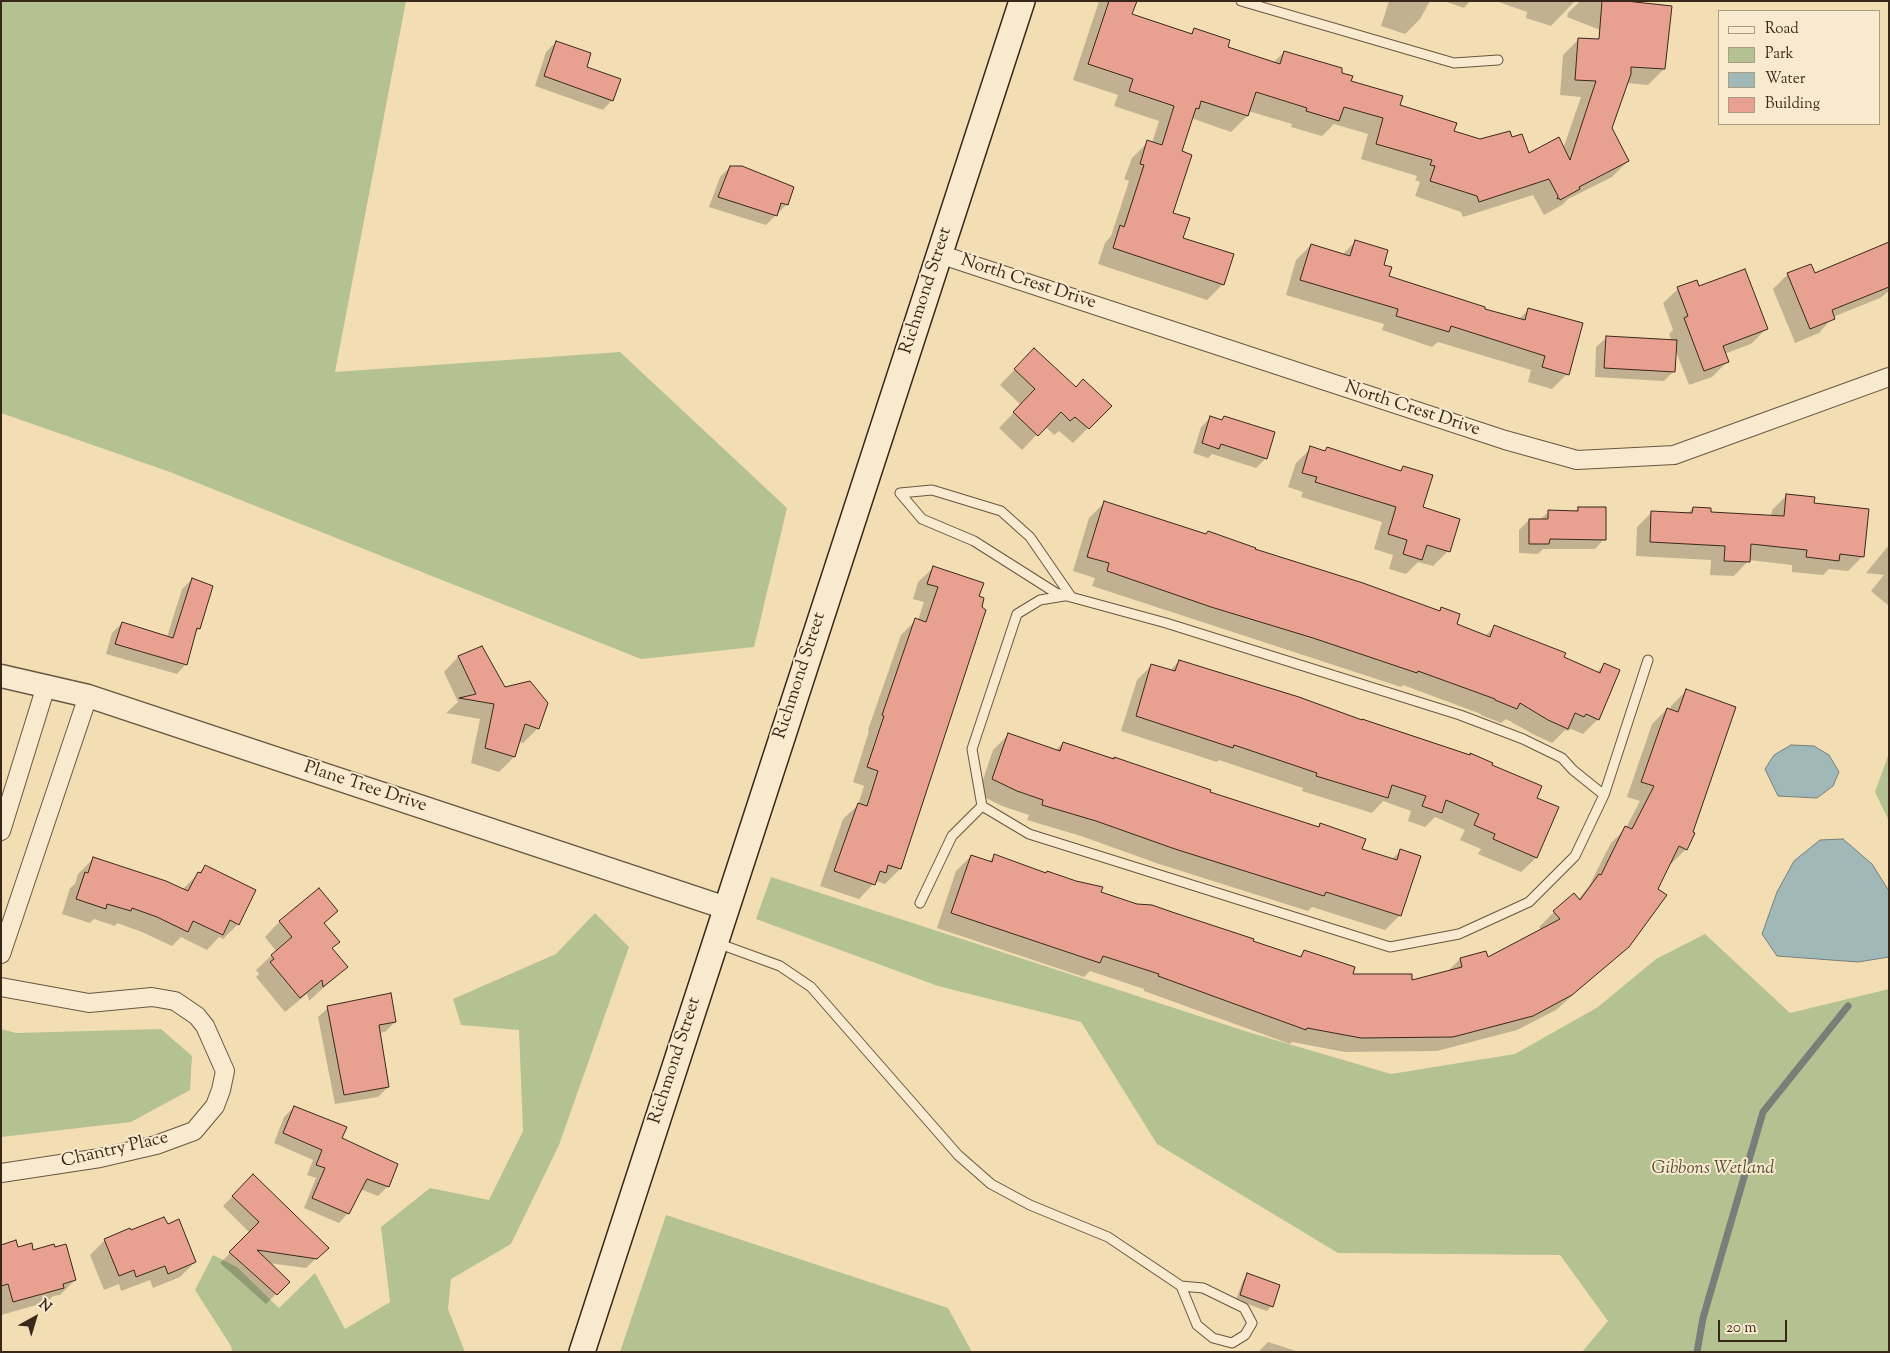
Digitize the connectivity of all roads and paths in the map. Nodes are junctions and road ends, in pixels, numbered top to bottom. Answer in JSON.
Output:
{"nodes":[{"id":1,"x":1022,"y":1,"type":"edge"},
{"id":2,"x":1242,"y":1,"type":"edge"},
{"id":3,"x":1498,"y":60,"type":"dead end"},
{"id":4,"x":939,"y":254,"type":"junction"},
{"id":5,"x":1889,"y":376,"type":"edge"},
{"id":6,"x":1070,"y":595,"type":"junction"},
{"id":7,"x":1648,"y":660,"type":"dead end"},
{"id":8,"x":1,"y":676,"type":"edge"},
{"id":9,"x":46,"y":686,"type":"junction"},
{"id":10,"x":88,"y":696,"type":"junction"},
{"id":11,"x":1604,"y":796,"type":"junction"},
{"id":12,"x":982,"y":806,"type":"junction"},
{"id":13,"x":1,"y":831,"type":"edge"},
{"id":14,"x":920,"y":903,"type":"dead end"},
{"id":15,"x":726,"y":908,"type":"junction"},
{"id":16,"x":715,"y":942,"type":"junction"},
{"id":17,"x":1,"y":954,"type":"edge"},
{"id":18,"x":1,"y":987,"type":"edge"},
{"id":19,"x":1,"y":1173,"type":"edge"},
{"id":20,"x":1180,"y":1286,"type":"junction"},
{"id":21,"x":582,"y":1352,"type":"edge"}],
"edges":[{"from":1,"to":4,"type":"main road","name":"Richmond Street"},
{"from":2,"to":3,"type":"lane"},
{"from":4,"to":5,"type":"street","name":"North Crest Drive"},
{"from":4,"to":15,"type":"main road","name":"Richmond Street"},
{"from":6,"to":6,"type":"lane"},
{"from":6,"to":11,"type":"lane"},
{"from":6,"to":12,"type":"lane"},
{"from":7,"to":11,"type":"lane"},
{"from":8,"to":9,"type":"street","name":"Plane Tree Drive"},
{"from":9,"to":10,"type":"street","name":"Plane Tree Drive"},
{"from":9,"to":13,"type":"street"},
{"from":10,"to":15,"type":"street","name":"Plane Tree Drive"},
{"from":10,"to":17,"type":"street"},
{"from":11,"to":12,"type":"lane"},
{"from":12,"to":14,"type":"lane"},
{"from":15,"to":16,"type":"main road","name":"Richmond Street"},
{"from":16,"to":20,"type":"lane"},
{"from":16,"to":21,"type":"main road","name":"Richmond Street"},
{"from":18,"to":19,"type":"street","name":"Chantry Place"},
{"from":20,"to":20,"type":"lane"}]}
